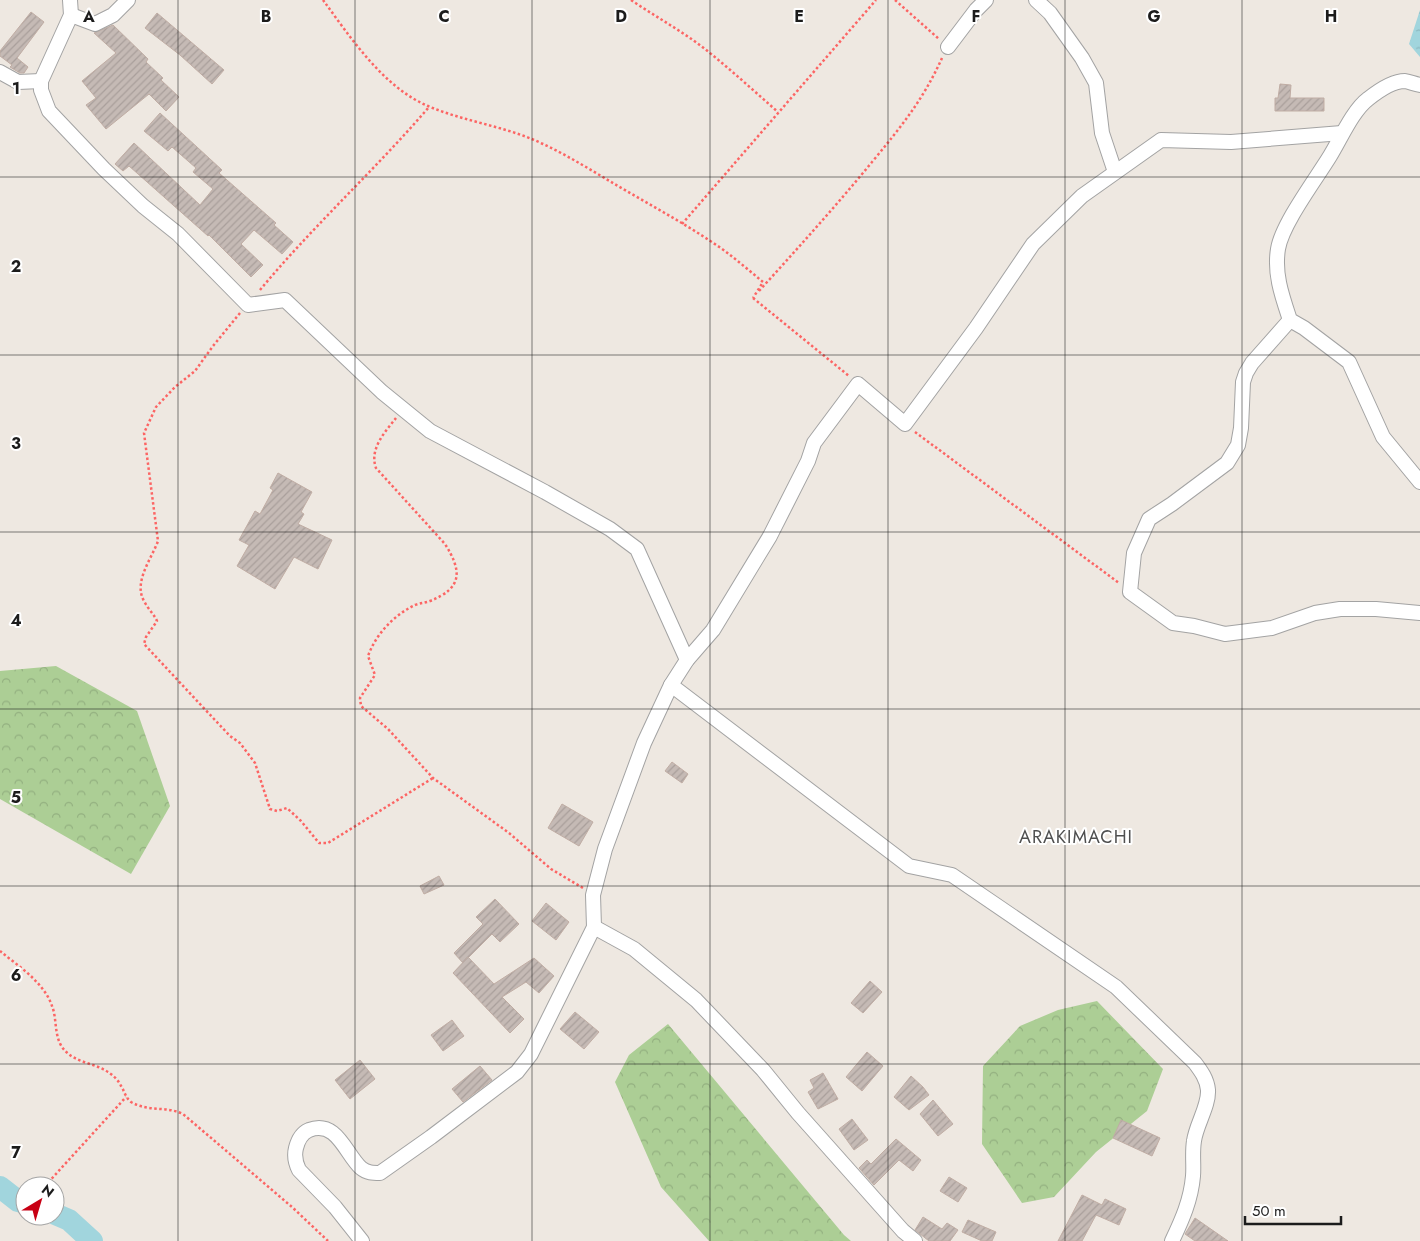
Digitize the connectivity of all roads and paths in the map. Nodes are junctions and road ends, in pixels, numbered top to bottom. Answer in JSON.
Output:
{"nodes":[{"id":1,"x":70,"y":0,"type":"edge"},
{"id":2,"x":128,"y":0,"type":"edge"},
{"id":3,"x":323,"y":0,"type":"edge"},
{"id":4,"x":632,"y":0,"type":"edge"},
{"id":5,"x":876,"y":0,"type":"edge"},
{"id":6,"x":895,"y":0,"type":"edge"},
{"id":7,"x":986,"y":0,"type":"edge"},
{"id":8,"x":1036,"y":0,"type":"edge"},
{"id":9,"x":72,"y":14,"type":"junction"},
{"id":10,"x":948,"y":47,"type":"junction"},
{"id":11,"x":0,"y":72,"type":"edge"},
{"id":12,"x":41,"y":81,"type":"junction"},
{"id":13,"x":1420,"y":85,"type":"edge"},
{"id":14,"x":429,"y":107,"type":"junction"},
{"id":15,"x":778,"y":112,"type":"junction"},
{"id":16,"x":1342,"y":133,"type":"junction"},
{"id":17,"x":1114,"y":172,"type":"junction"},
{"id":18,"x":682,"y":224,"type":"junction"},
{"id":19,"x":753,"y":298,"type":"junction"},
{"id":20,"x":248,"y":305,"type":"junction"},
{"id":21,"x":1290,"y":320,"type":"junction"},
{"id":22,"x":858,"y":384,"type":"junction"},
{"id":23,"x":403,"y":409,"type":"junction"},
{"id":24,"x":904,"y":424,"type":"junction"},
{"id":25,"x":1420,"y":482,"type":"edge"},
{"id":26,"x":1130,"y":592,"type":"junction"},
{"id":27,"x":1420,"y":613,"type":"edge"},
{"id":28,"x":686,"y":660,"type":"junction"},
{"id":29,"x":671,"y":685,"type":"junction"},
{"id":30,"x":433,"y":778,"type":"junction"},
{"id":31,"x":593,"y":895,"type":"junction"},
{"id":32,"x":594,"y":927,"type":"junction"},
{"id":33,"x":0,"y":951,"type":"edge"},
{"id":34,"x":126,"y":1097,"type":"junction"},
{"id":35,"x":54,"y":1176,"type":"edge"},
{"id":36,"x":328,"y":1241,"type":"edge"},
{"id":37,"x":362,"y":1241,"type":"edge"},
{"id":38,"x":915,"y":1241,"type":"edge"},
{"id":39,"x":1172,"y":1241,"type":"edge"}],
"edges":[{"from":1,"to":9,"type":"street"},
{"from":2,"to":9,"type":"street"},
{"from":3,"to":14,"type":"path"},
{"from":4,"to":15,"type":"path"},
{"from":5,"to":15,"type":"path"},
{"from":6,"to":10,"type":"path"},
{"from":7,"to":10,"type":"street"},
{"from":8,"to":17,"type":"street"},
{"from":9,"to":12,"type":"street"},
{"from":10,"to":19,"type":"path"},
{"from":11,"to":12,"type":"street"},
{"from":12,"to":20,"type":"street"},
{"from":13,"to":16,"type":"street"},
{"from":14,"to":18,"type":"path"},
{"from":14,"to":20,"type":"path"},
{"from":15,"to":18,"type":"path"},
{"from":16,"to":17,"type":"street"},
{"from":16,"to":21,"type":"street"},
{"from":17,"to":24,"type":"street"},
{"from":18,"to":19,"type":"path"},
{"from":19,"to":22,"type":"path"},
{"from":20,"to":23,"type":"street"},
{"from":20,"to":30,"type":"path"},
{"from":21,"to":25,"type":"street"},
{"from":21,"to":26,"type":"street"},
{"from":22,"to":24,"type":"street"},
{"from":22,"to":28,"type":"street"},
{"from":23,"to":28,"type":"street"},
{"from":23,"to":30,"type":"path"},
{"from":24,"to":26,"type":"path"},
{"from":26,"to":27,"type":"street"},
{"from":28,"to":29,"type":"street"},
{"from":29,"to":31,"type":"street"},
{"from":29,"to":39,"type":"street"},
{"from":30,"to":31,"type":"path"},
{"from":31,"to":32,"type":"street"},
{"from":32,"to":37,"type":"street"},
{"from":32,"to":38,"type":"street"},
{"from":33,"to":34,"type":"path"},
{"from":34,"to":35,"type":"path"},
{"from":34,"to":36,"type":"path"}]}
